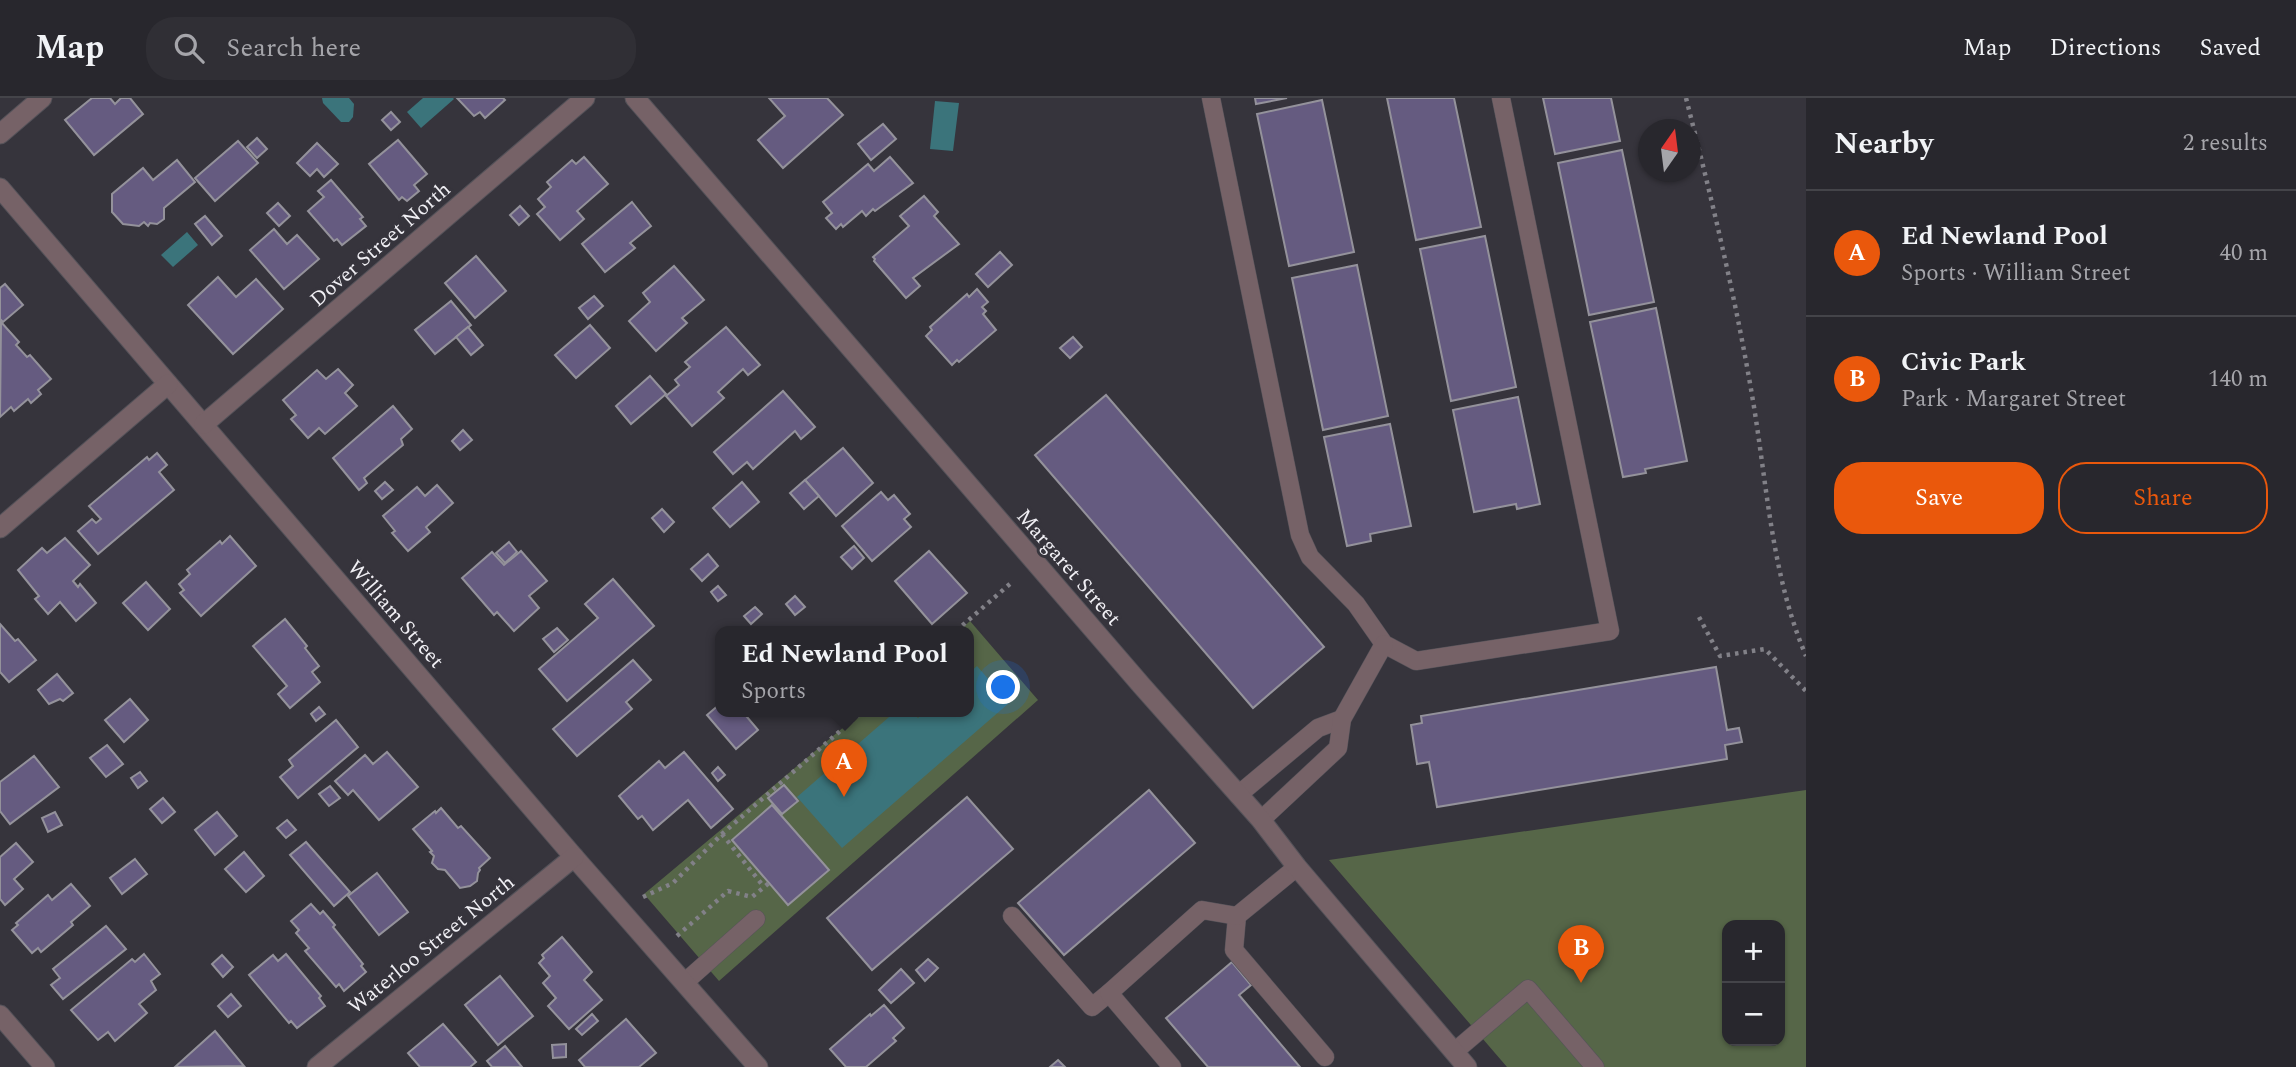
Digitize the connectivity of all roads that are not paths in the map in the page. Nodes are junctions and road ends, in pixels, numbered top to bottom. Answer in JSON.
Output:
{"nodes":[{"id":1,"x":42,"y":98,"type":"edge"},
{"id":2,"x":585,"y":98,"type":"edge"},
{"id":3,"x":635,"y":98,"type":"edge"},
{"id":4,"x":1211,"y":98,"type":"edge"},
{"id":5,"x":1502,"y":98,"type":"edge"},
{"id":6,"x":0,"y":134,"type":"edge"},
{"id":7,"x":2,"y":195,"type":"edge"},
{"id":8,"x":168,"y":383,"type":"junction"},
{"id":9,"x":204,"y":425,"type":"junction"},
{"id":10,"x":0,"y":528,"type":"edge"},
{"id":11,"x":1384,"y":645,"type":"junction"},
{"id":12,"x":1342,"y":719,"type":"junction"},
{"id":13,"x":1238,"y":794,"type":"junction"},
{"id":14,"x":1261,"y":820,"type":"junction"},
{"id":15,"x":574,"y":857,"type":"junction"},
{"id":16,"x":1297,"y":867,"type":"junction"},
{"id":17,"x":1012,"y":916,"type":"dead end"},
{"id":18,"x":1237,"y":916,"type":"junction"},
{"id":19,"x":756,"y":919,"type":"dead end"},
{"id":20,"x":685,"y":982,"type":"junction"},
{"id":21,"x":1109,"y":993,"type":"junction"},
{"id":22,"x":0,"y":1015,"type":"edge"},
{"id":23,"x":1325,"y":1057,"type":"dead end"},
{"id":24,"x":1460,"y":1059,"type":"edge"},
{"id":25,"x":45,"y":1067,"type":"edge"},
{"id":26,"x":317,"y":1067,"type":"edge"},
{"id":27,"x":758,"y":1067,"type":"edge"},
{"id":28,"x":1172,"y":1067,"type":"edge"},
{"id":29,"x":1595,"y":1067,"type":"edge"}],
"edges":[{"from":1,"to":6,"type":"street"},
{"from":2,"to":9,"type":"street","name":"Dover Street North"},
{"from":3,"to":13,"type":"street","name":"Margaret Street"},
{"from":4,"to":11,"type":"lane"},
{"from":5,"to":11,"type":"lane"},
{"from":7,"to":8,"type":"street","name":"William Street"},
{"from":8,"to":9,"type":"street","name":"William Street"},
{"from":8,"to":10,"type":"street"},
{"from":9,"to":15,"type":"street","name":"William Street"},
{"from":11,"to":12,"type":"lane"},
{"from":12,"to":13,"type":"lane"},
{"from":12,"to":14,"type":"lane"},
{"from":13,"to":14,"type":"street","name":"Margaret Street"},
{"from":14,"to":16,"type":"street","name":"Margaret Street"},
{"from":15,"to":20,"type":"street","name":"William Street"},
{"from":15,"to":26,"type":"street","name":"Waterloo Street North"},
{"from":16,"to":18,"type":"lane"},
{"from":16,"to":24,"type":"street","name":"Margaret Street"},
{"from":17,"to":21,"type":"lane"},
{"from":18,"to":21,"type":"lane"},
{"from":18,"to":23,"type":"lane"},
{"from":19,"to":20,"type":"lane"},
{"from":20,"to":27,"type":"street","name":"William Street"},
{"from":21,"to":28,"type":"lane"},
{"from":22,"to":25,"type":"street"},
{"from":24,"to":29,"type":"lane"}]}
